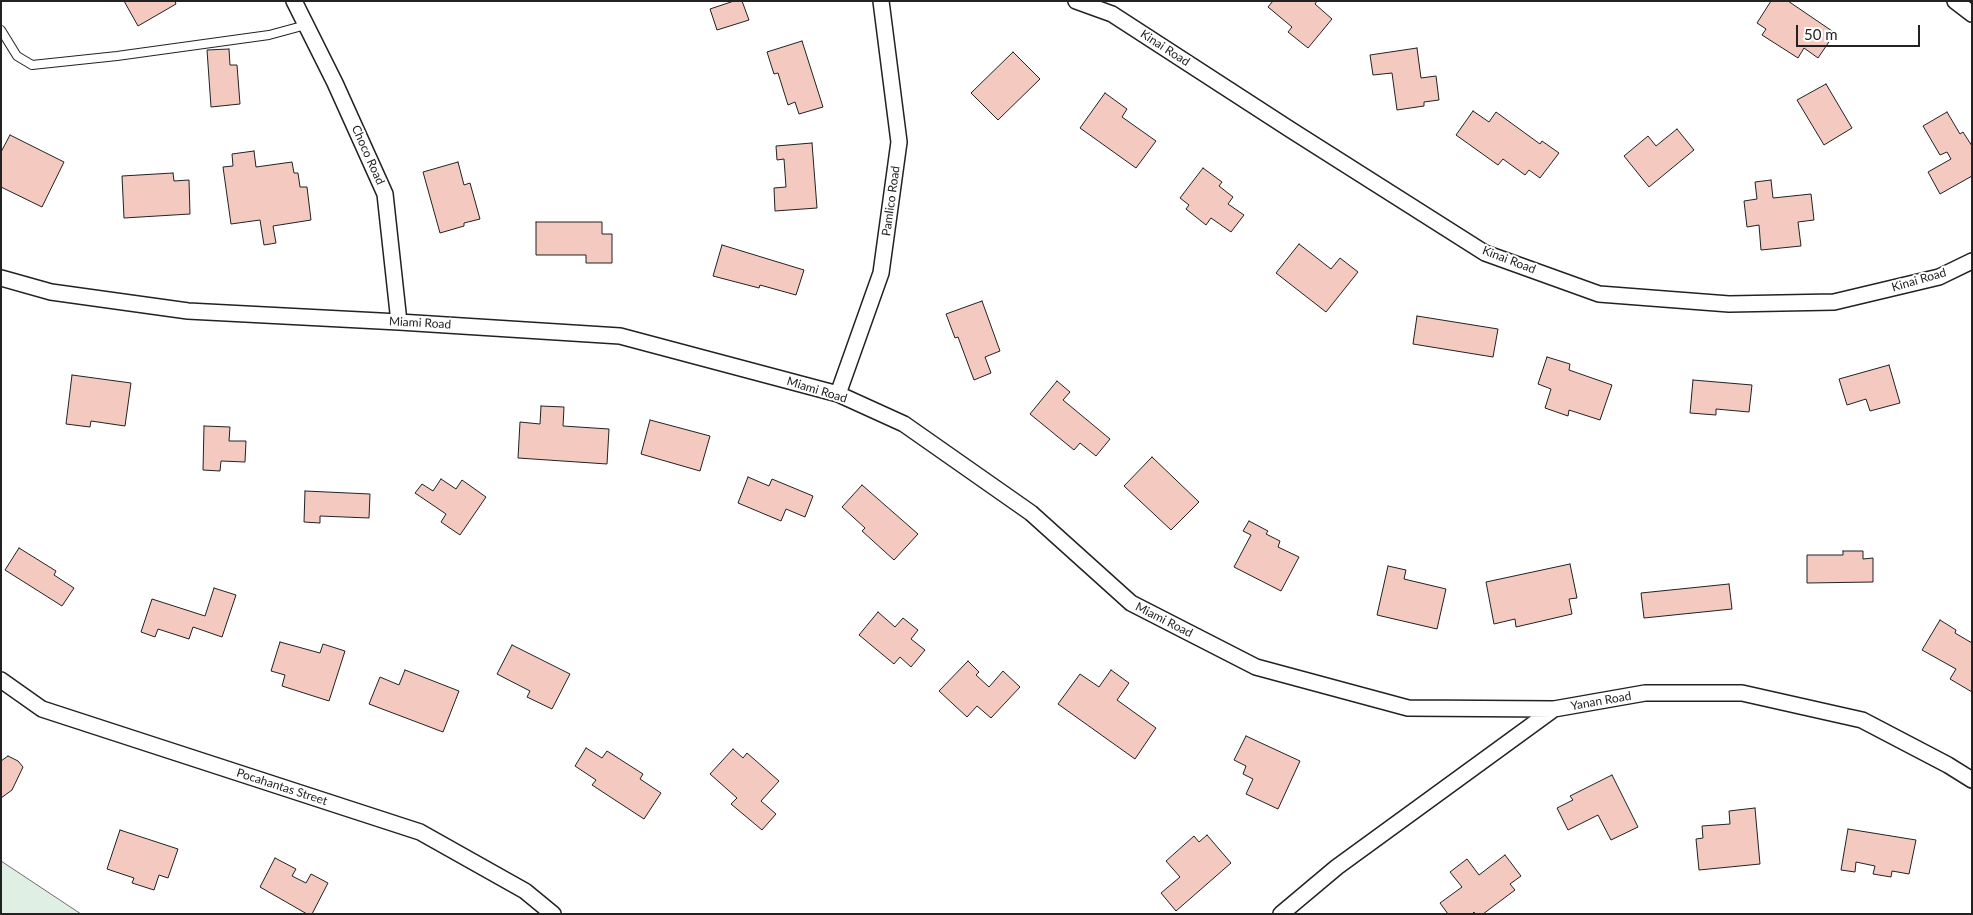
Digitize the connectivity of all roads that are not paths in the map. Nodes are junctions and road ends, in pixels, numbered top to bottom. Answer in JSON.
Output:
{"nodes":[{"id":1,"x":294,"y":1,"type":"edge"},
{"id":2,"x":881,"y":1,"type":"edge"},
{"id":3,"x":1076,"y":1,"type":"edge"},
{"id":4,"x":1955,"y":1,"type":"edge"},
{"id":5,"x":1972,"y":14,"type":"edge"},
{"id":6,"x":306,"y":25,"type":"junction"},
{"id":7,"x":1,"y":30,"type":"edge"},
{"id":8,"x":1972,"y":261,"type":"edge"},
{"id":9,"x":1,"y":278,"type":"edge"},
{"id":10,"x":399,"y":322,"type":"junction"},
{"id":11,"x":838,"y":394,"type":"junction"},
{"id":12,"x":1,"y":680,"type":"edge"},
{"id":13,"x":1554,"y":709,"type":"junction"},
{"id":14,"x":1972,"y":780,"type":"edge"},
{"id":15,"x":553,"y":914,"type":"edge"},
{"id":16,"x":1281,"y":914,"type":"edge"}],
"edges":[{"from":1,"to":6,"type":"street","name":"Choco Road"},
{"from":2,"to":11,"type":"street","name":"Pamlico Road"},
{"from":3,"to":8,"type":"street","name":"Kinai Road"},
{"from":4,"to":5,"type":"street"},
{"from":6,"to":7,"type":"lane"},
{"from":6,"to":10,"type":"street","name":"Choco Road"},
{"from":9,"to":10,"type":"street","name":"Miami Road"},
{"from":10,"to":11,"type":"street","name":"Miami Road"},
{"from":11,"to":13,"type":"street","name":"Miami Road"},
{"from":12,"to":15,"type":"street","name":"Pocahantas Street"},
{"from":13,"to":14,"type":"street","name":"Yanan Road"},
{"from":13,"to":16,"type":"street","name":"Yanan Road"}]}
